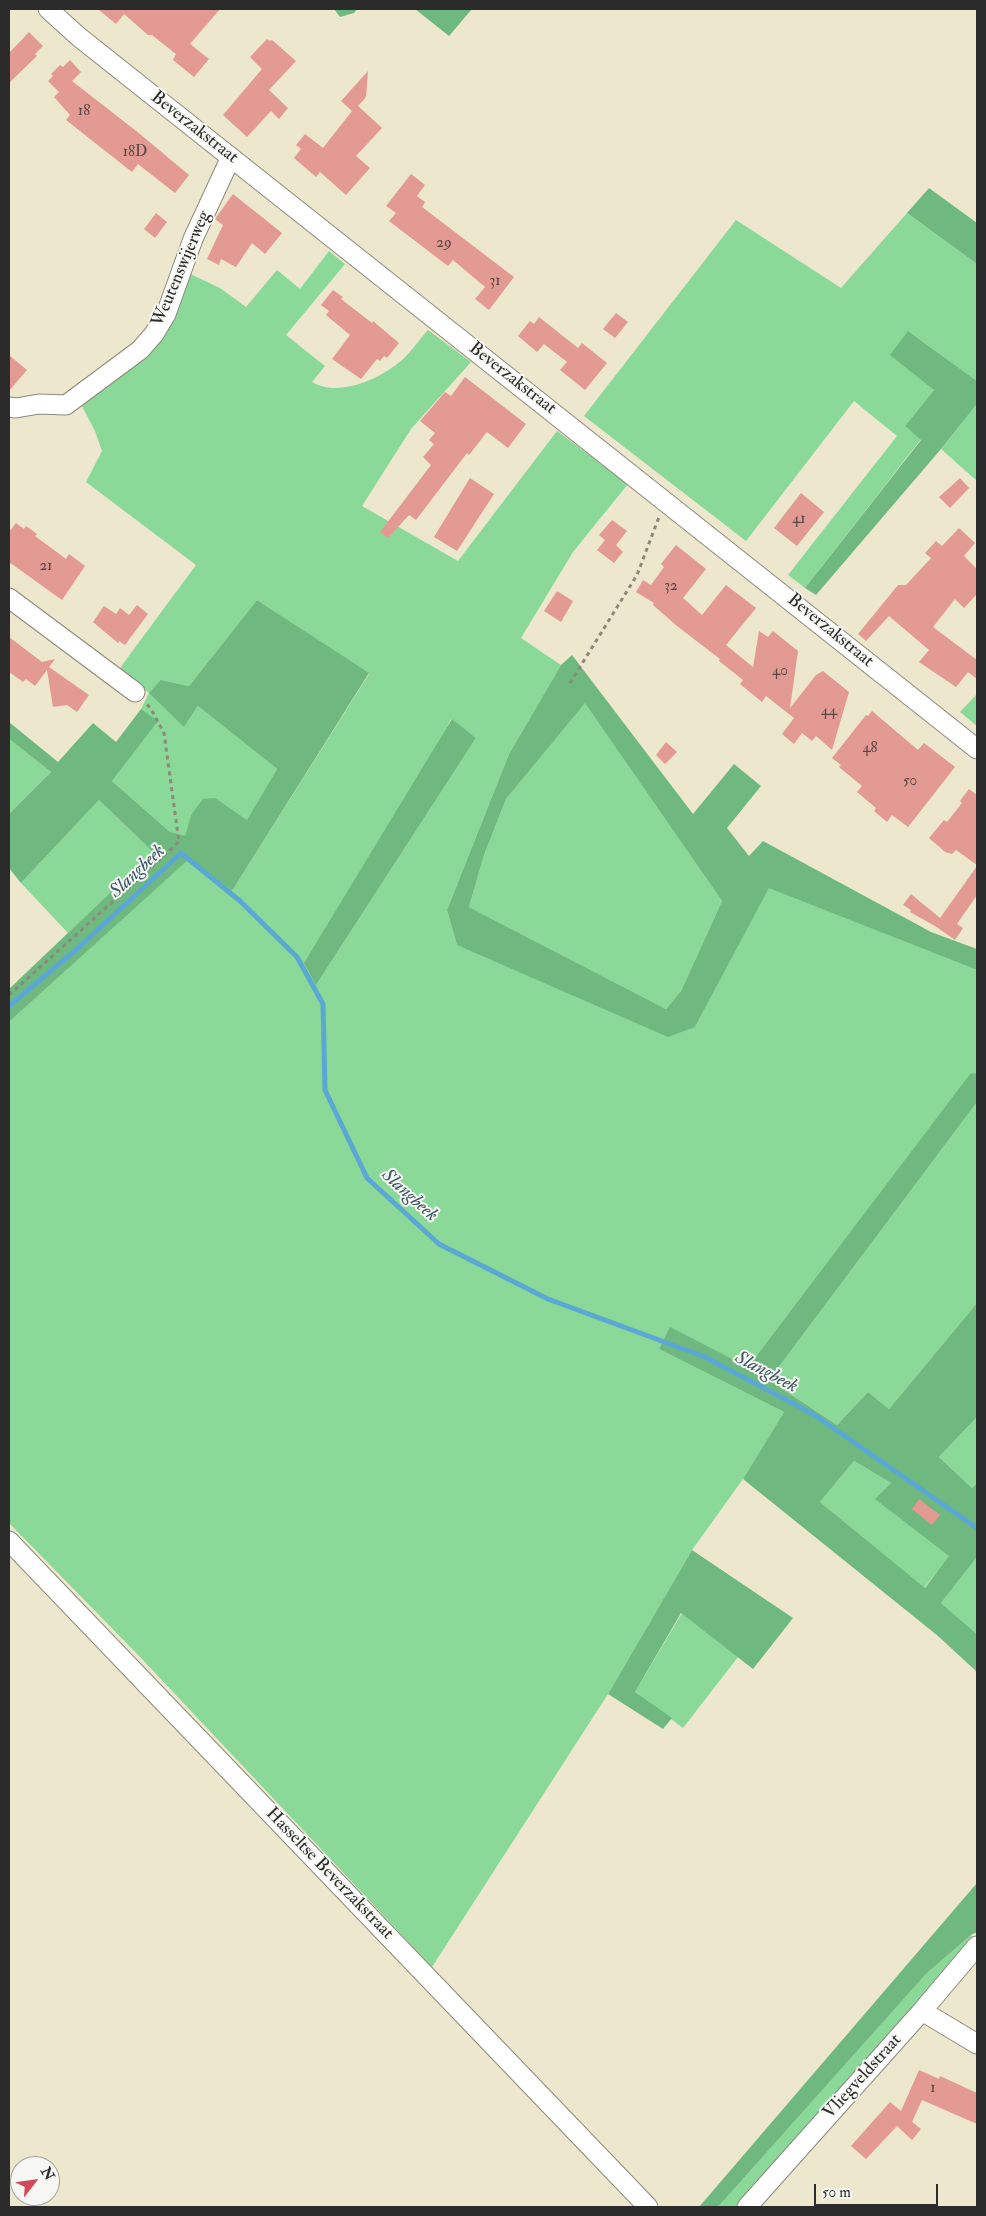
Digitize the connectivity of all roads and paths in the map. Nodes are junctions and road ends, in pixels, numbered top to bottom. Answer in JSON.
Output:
{"nodes":[{"id":1,"x":48,"y":9,"type":"edge"},
{"id":2,"x":231,"y":157,"type":"junction"},
{"id":3,"x":9,"y":406,"type":"edge"},
{"id":4,"x":665,"y":500,"type":"junction"},
{"id":5,"x":9,"y":598,"type":"edge"},
{"id":6,"x":570,"y":683,"type":"dead end"},
{"id":7,"x":135,"y":692,"type":"joint"},
{"id":8,"x":977,"y":748,"type":"edge"},
{"id":9,"x":9,"y":995,"type":"edge"},
{"id":10,"x":9,"y":1541,"type":"edge"},
{"id":11,"x":977,"y":1946,"type":"edge"},
{"id":12,"x":922,"y":2011,"type":"junction"},
{"id":13,"x":977,"y":2044,"type":"edge"},
{"id":14,"x":648,"y":2207,"type":"edge"},
{"id":15,"x":747,"y":2207,"type":"edge"}],
"edges":[{"from":1,"to":2,"type":"street","name":"Beverzakstraat"},
{"from":2,"to":3,"type":"street","name":"Weutenswijerweg"},
{"from":2,"to":4,"type":"street","name":"Beverzakstraat"},
{"from":4,"to":6,"type":"path"},
{"from":4,"to":8,"type":"street","name":"Beverzakstraat"},
{"from":5,"to":7,"type":"street"},
{"from":7,"to":9,"type":"path"},
{"from":10,"to":14,"type":"street","name":"Hasseltse Beverzakstraat"},
{"from":11,"to":12,"type":"street","name":"Vliegveldstraat"},
{"from":12,"to":13,"type":"street"},
{"from":12,"to":15,"type":"street","name":"Vliegveldstraat"}]}
